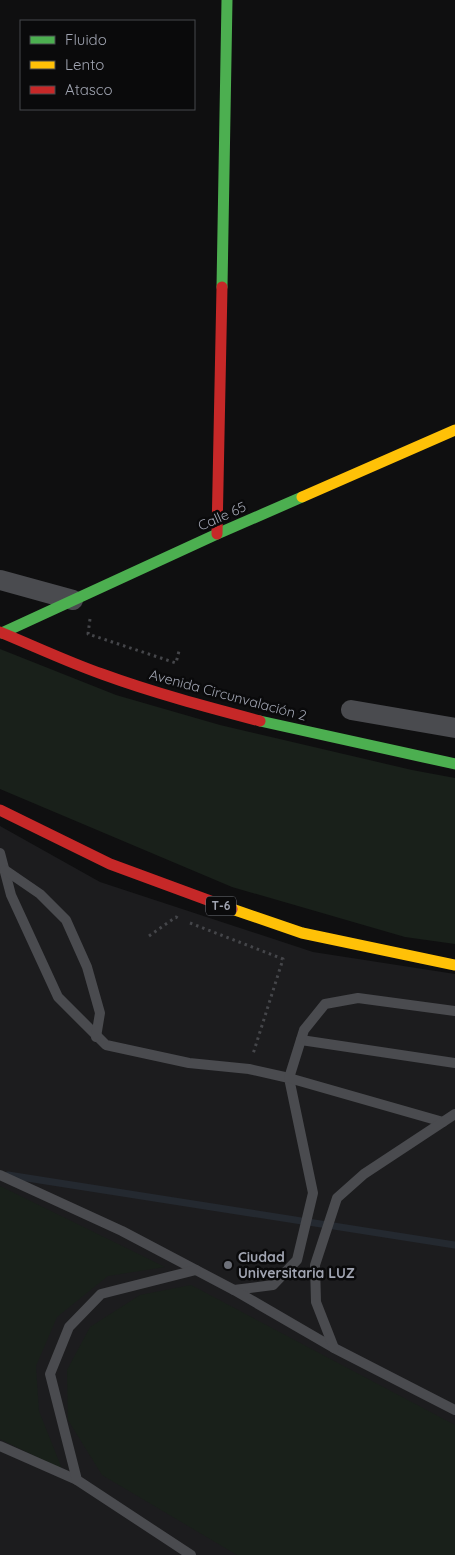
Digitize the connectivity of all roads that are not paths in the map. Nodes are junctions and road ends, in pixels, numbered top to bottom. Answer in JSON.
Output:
{"nodes":[{"id":1,"x":227,"y":0,"type":"edge"},
{"id":2,"x":455,"y":430,"type":"edge"},
{"id":3,"x":217,"y":534,"type":"junction"},
{"id":4,"x":0,"y":580,"type":"edge"},
{"id":5,"x":73,"y":600,"type":"junction"},
{"id":6,"x":1,"y":633,"type":"edge"},
{"id":7,"x":351,"y":710,"type":"dead end"},
{"id":8,"x":455,"y":728,"type":"edge"},
{"id":9,"x":455,"y":764,"type":"edge"},
{"id":10,"x":0,"y":810,"type":"edge"},
{"id":11,"x":0,"y":853,"type":"edge"},
{"id":12,"x":5,"y":870,"type":"junction"},
{"id":13,"x":455,"y":966,"type":"edge"},
{"id":14,"x":455,"y":1011,"type":"edge"},
{"id":15,"x":96,"y":1037,"type":"junction"},
{"id":16,"x":301,"y":1040,"type":"junction"},
{"id":17,"x":455,"y":1063,"type":"edge"},
{"id":18,"x":289,"y":1078,"type":"junction"},
{"id":19,"x":455,"y":1114,"type":"edge"},
{"id":20,"x":443,"y":1122,"type":"junction"},
{"id":21,"x":0,"y":1175,"type":"edge"},
{"id":22,"x":196,"y":1270,"type":"junction"},
{"id":23,"x":234,"y":1290,"type":"junction"},
{"id":24,"x":334,"y":1348,"type":"junction"},
{"id":25,"x":455,"y":1410,"type":"edge"},
{"id":26,"x":0,"y":1446,"type":"edge"},
{"id":27,"x":78,"y":1480,"type":"junction"},
{"id":28,"x":190,"y":1555,"type":"edge"}],
"edges":[{"from":1,"to":3,"type":"main road"},
{"from":2,"to":3,"type":"main road","name":"Calle 65"},
{"from":3,"to":5,"type":"main road","name":"Calle 65"},
{"from":4,"to":5,"type":"street"},
{"from":5,"to":6,"type":"main road","name":"Calle 65"},
{"from":6,"to":9,"type":"main road","name":"Avenida Circunvalación 2"},
{"from":7,"to":8,"type":"street"},
{"from":10,"to":13,"type":"main road","number":"T-6"},
{"from":11,"to":12,"type":"lane"},
{"from":12,"to":15,"type":"lane"},
{"from":12,"to":15,"type":"lane"},
{"from":14,"to":16,"type":"lane"},
{"from":15,"to":18,"type":"lane"},
{"from":16,"to":17,"type":"lane"},
{"from":16,"to":18,"type":"lane"},
{"from":18,"to":20,"type":"lane"},
{"from":18,"to":23,"type":"lane"},
{"from":19,"to":20,"type":"lane"},
{"from":20,"to":24,"type":"lane"},
{"from":21,"to":22,"type":"lane"},
{"from":22,"to":23,"type":"lane"},
{"from":22,"to":27,"type":"lane"},
{"from":23,"to":24,"type":"lane"},
{"from":24,"to":25,"type":"lane"},
{"from":26,"to":27,"type":"lane"},
{"from":27,"to":28,"type":"lane"}]}
